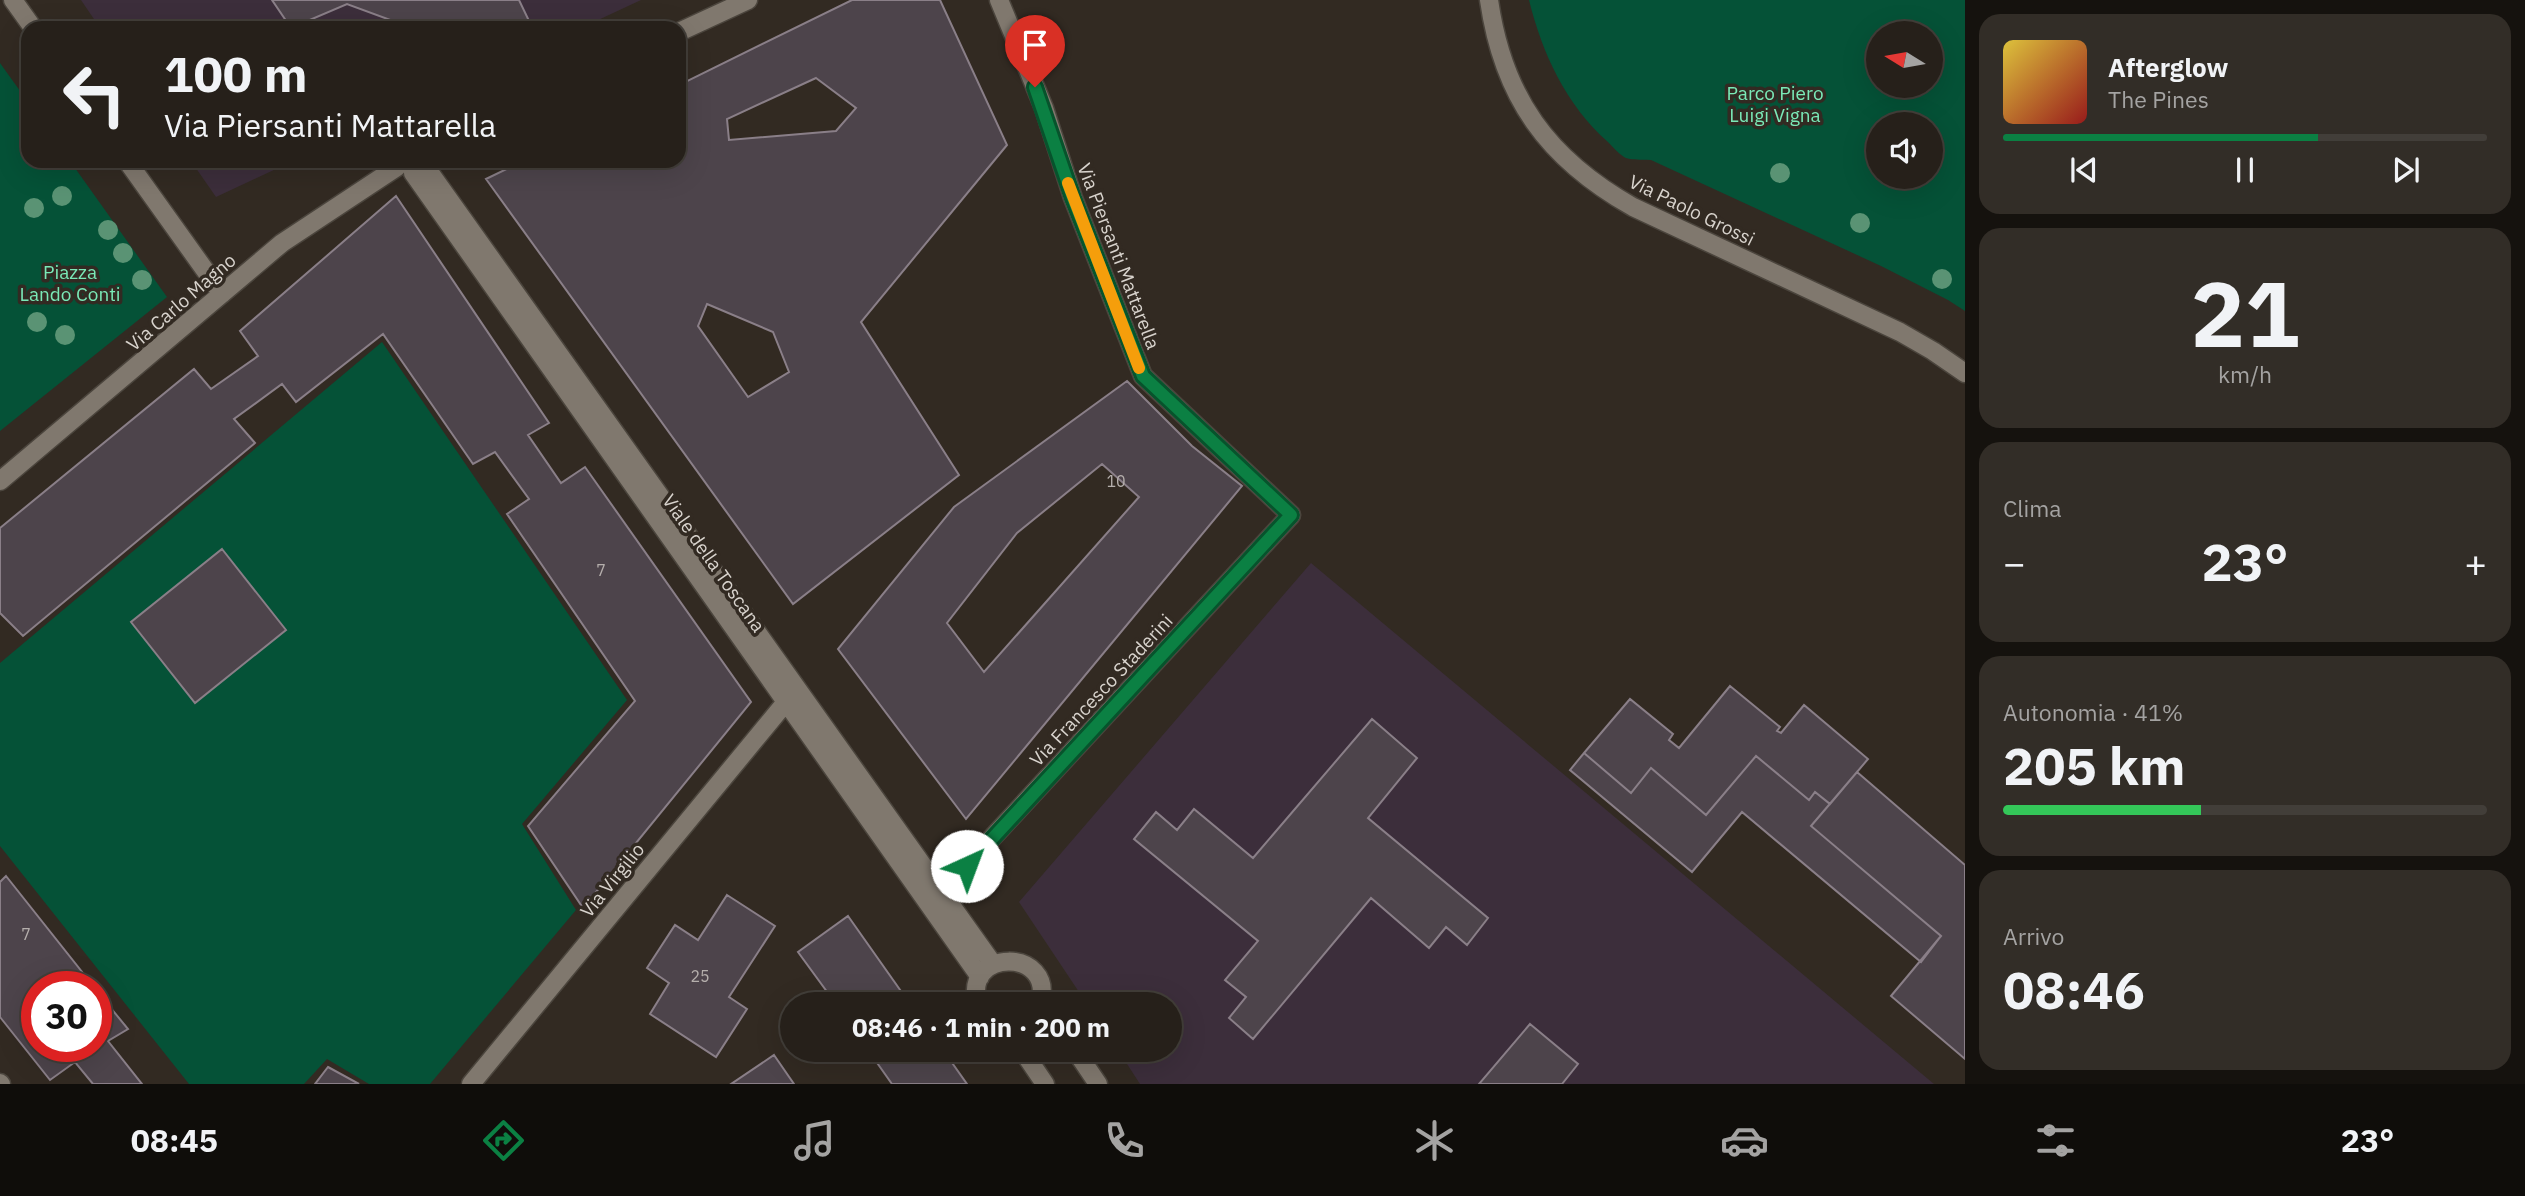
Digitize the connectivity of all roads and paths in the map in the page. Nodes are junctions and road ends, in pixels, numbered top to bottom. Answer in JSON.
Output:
{"nodes":[{"id":1,"x":13,"y":0,"type":"edge"},
{"id":2,"x":748,"y":0,"type":"edge"},
{"id":3,"x":999,"y":0,"type":"edge"},
{"id":4,"x":1489,"y":0,"type":"edge"},
{"id":5,"x":28,"y":21,"type":"edge"},
{"id":6,"x":686,"y":30,"type":"edge"},
{"id":7,"x":132,"y":168,"type":"edge"},
{"id":8,"x":405,"y":168,"type":"edge"},
{"id":9,"x":412,"y":168,"type":"edge"},
{"id":10,"x":412,"y":168,"type":"edge"},
{"id":11,"x":222,"y":294,"type":"junction"},
{"id":12,"x":1965,"y":373,"type":"edge"},
{"id":13,"x":0,"y":481,"type":"edge"},
{"id":14,"x":1291,"y":515,"type":"joint"},
{"id":15,"x":786,"y":702,"type":"junction"},
{"id":16,"x":942,"y":892,"type":"junction"},
{"id":17,"x":993,"y":964,"type":"junction"},
{"id":18,"x":980,"y":977,"type":"junction"},
{"id":19,"x":976,"y":992,"type":"edge"},
{"id":20,"x":1041,"y":992,"type":"edge"},
{"id":21,"x":1030,"y":1062,"type":"edge"},
{"id":22,"x":1083,"y":1062,"type":"edge"},
{"id":23,"x":471,"y":1084,"type":"edge"},
{"id":24,"x":1045,"y":1084,"type":"edge"},
{"id":25,"x":1098,"y":1084,"type":"edge"}],
"edges":[{"from":1,"to":5,"type":"street"},
{"from":2,"to":6,"type":"street"},
{"from":3,"to":14,"type":"street","name":"Via Piersanti Mattarella"},
{"from":4,"to":12,"type":"street","name":"Via Paolo Grossi"},
{"from":7,"to":11,"type":"street"},
{"from":8,"to":11,"type":"street","name":"Via Carlo Magno"},
{"from":9,"to":15,"type":"street","name":"Viale della Toscana"},
{"from":10,"to":16,"type":"street","name":"Viale della Toscana"},
{"from":11,"to":13,"type":"street","name":"Via Carlo Magno"},
{"from":14,"to":16,"type":"street","name":"Via Francesco Staderini"},
{"from":15,"to":18,"type":"street","name":"Viale della Toscana"},
{"from":15,"to":23,"type":"street","name":"Via Virgilio"},
{"from":16,"to":17,"type":"street","name":"Viale della Toscana"},
{"from":17,"to":18,"type":"street"},
{"from":17,"to":20,"type":"street"},
{"from":18,"to":19,"type":"street"},
{"from":21,"to":24,"type":"street"},
{"from":22,"to":25,"type":"street"}]}
